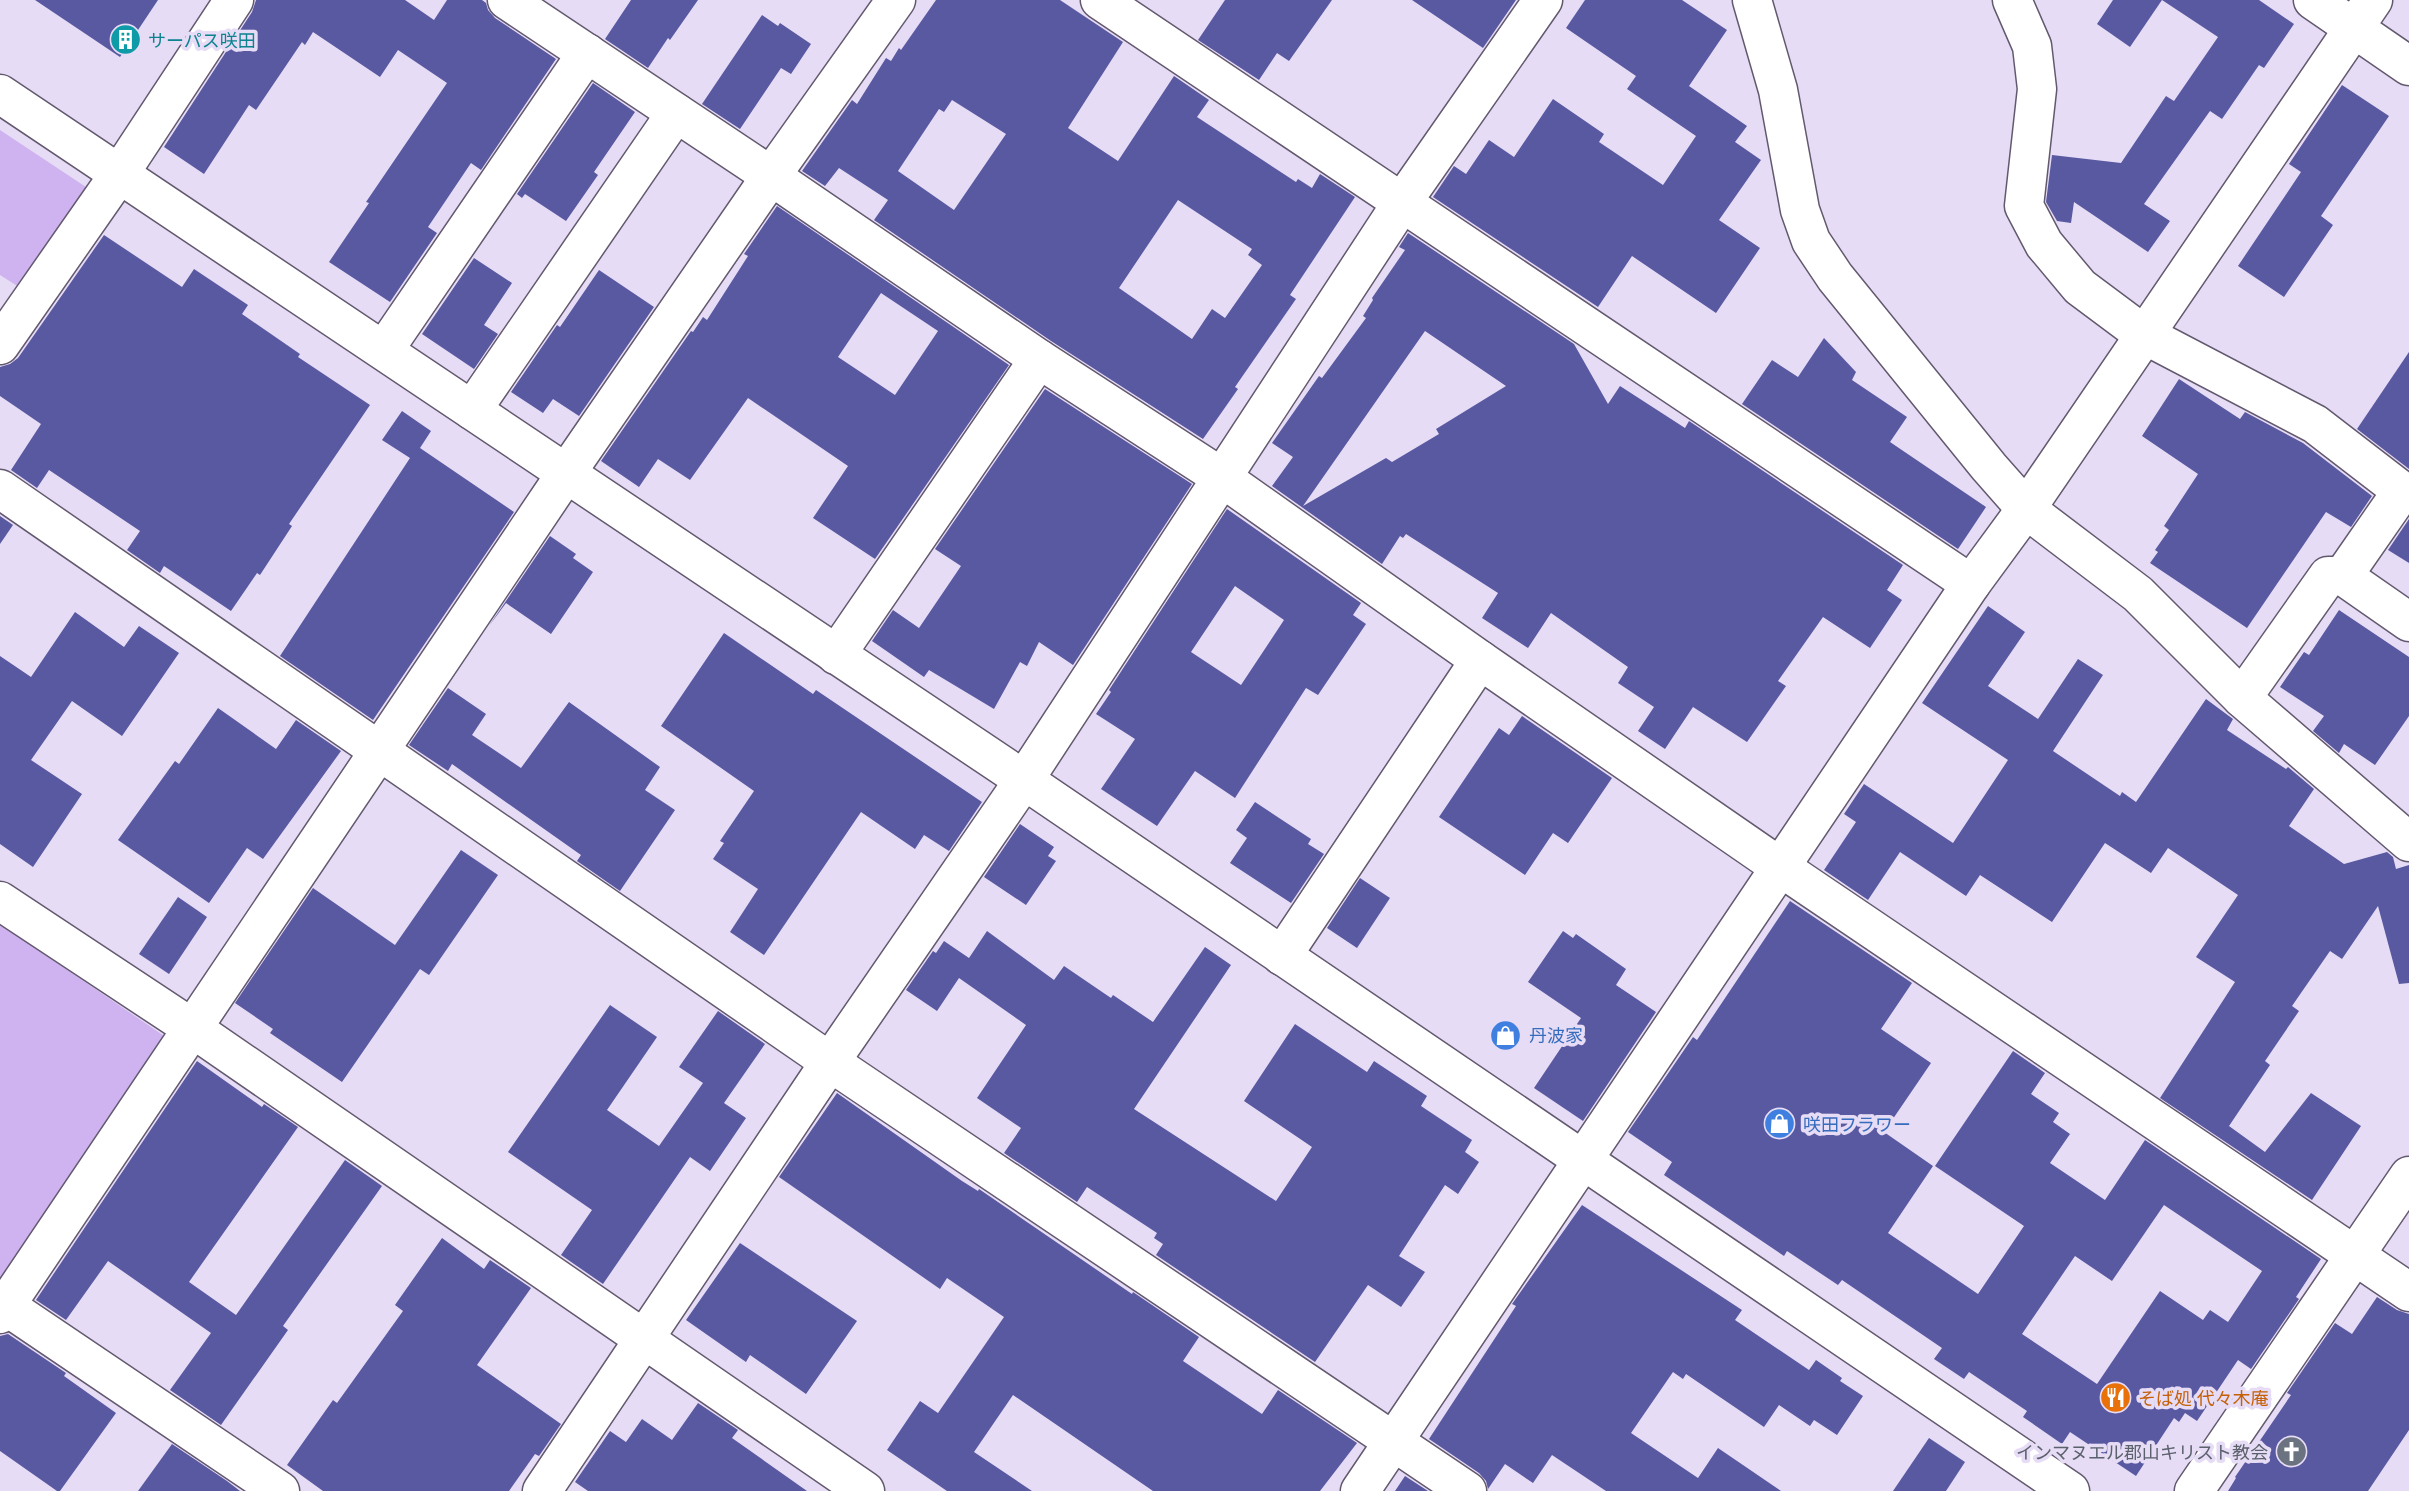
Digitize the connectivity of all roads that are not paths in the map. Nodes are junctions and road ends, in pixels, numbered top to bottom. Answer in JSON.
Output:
{"nodes":[{"id":1,"x":234,"y":0,"type":"edge"},
{"id":2,"x":506,"y":0,"type":"edge"},
{"id":3,"x":896,"y":0,"type":"edge"},
{"id":4,"x":1100,"y":0,"type":"edge"},
{"id":5,"x":1543,"y":0,"type":"edge"},
{"id":6,"x":1752,"y":0,"type":"edge"},
{"id":7,"x":2012,"y":0,"type":"edge"},
{"id":8,"x":2313,"y":0,"type":"edge"},
{"id":9,"x":2363,"y":14,"type":"edge"},
{"id":10,"x":587,"y":53,"type":"junction"},
{"id":11,"x":2409,"y":65,"type":"edge"},
{"id":12,"x":0,"y":94,"type":"edge"},
{"id":13,"x":676,"y":113,"type":"junction"},
{"id":14,"x":120,"y":173,"type":"junction"},
{"id":15,"x":771,"y":176,"type":"junction"},
{"id":16,"x":1402,"y":201,"type":"junction"},
{"id":17,"x":2143,"y":334,"type":"junction"},
{"id":18,"x":0,"y":345,"type":"edge"},
{"id":19,"x":384,"y":350,"type":"junction"},
{"id":20,"x":1039,"y":359,"type":"junction"},
{"id":21,"x":472,"y":410,"type":"junction"},
{"id":22,"x":567,"y":472,"type":"junction"},
{"id":23,"x":1221,"y":477,"type":"junction"},
{"id":24,"x":0,"y":489,"type":"edge"},
{"id":25,"x":2026,"y":509,"type":"junction"},
{"id":26,"x":2343,"y":576,"type":"junction"},
{"id":27,"x":1971,"y":584,"type":"junction"},
{"id":28,"x":2409,"y":622,"type":"edge"},
{"id":29,"x":836,"y":655,"type":"junction"},
{"id":30,"x":1480,"y":660,"type":"junction"},
{"id":31,"x":2242,"y":698,"type":"junction"},
{"id":32,"x":380,"y":749,"type":"junction"},
{"id":33,"x":1024,"y":780,"type":"junction"},
{"id":34,"x":2406,"y":831,"type":"edge"},
{"id":35,"x":1780,"y":867,"type":"junction"},
{"id":36,"x":0,"y":901,"type":"edge"},
{"id":37,"x":1282,"y":956,"type":"junction"},
{"id":38,"x":192,"y":1028,"type":"junction"},
{"id":39,"x":830,"y":1062,"type":"junction"},
{"id":40,"x":1584,"y":1159,"type":"junction"},
{"id":41,"x":2409,"y":1175,"type":"edge"},
{"id":42,"x":2356,"y":1256,"type":"junction"},
{"id":43,"x":2409,"y":1292,"type":"edge"},
{"id":44,"x":3,"y":1310,"type":"edge"},
{"id":45,"x":644,"y":1339,"type":"junction"},
{"id":46,"x":1393,"y":1441,"type":"junction"},
{"id":47,"x":280,"y":1491,"type":"edge"},
{"id":48,"x":542,"y":1491,"type":"edge"},
{"id":49,"x":865,"y":1491,"type":"edge"},
{"id":50,"x":1360,"y":1491,"type":"edge"},
{"id":51,"x":1467,"y":1491,"type":"edge"},
{"id":52,"x":2070,"y":1491,"type":"edge"},
{"id":53,"x":2194,"y":1491,"type":"edge"}],
"edges":[{"from":1,"to":14,"type":"street"},
{"from":2,"to":10,"type":"street"},
{"from":3,"to":15,"type":"street"},
{"from":4,"to":16,"type":"street"},
{"from":5,"to":16,"type":"street"},
{"from":6,"to":25,"type":"street"},
{"from":7,"to":17,"type":"street"},
{"from":8,"to":9,"type":"street"},
{"from":9,"to":11,"type":"street"},
{"from":9,"to":17,"type":"street"},
{"from":10,"to":13,"type":"street"},
{"from":10,"to":19,"type":"street"},
{"from":12,"to":14,"type":"street"},
{"from":13,"to":15,"type":"street"},
{"from":13,"to":21,"type":"street"},
{"from":14,"to":18,"type":"street"},
{"from":14,"to":19,"type":"street"},
{"from":15,"to":20,"type":"street"},
{"from":15,"to":22,"type":"street"},
{"from":16,"to":23,"type":"street"},
{"from":16,"to":27,"type":"street"},
{"from":17,"to":25,"type":"street"},
{"from":17,"to":26,"type":"street"},
{"from":19,"to":21,"type":"street"},
{"from":20,"to":23,"type":"street"},
{"from":20,"to":29,"type":"street"},
{"from":21,"to":22,"type":"street"},
{"from":22,"to":29,"type":"street"},
{"from":22,"to":32,"type":"street"},
{"from":23,"to":30,"type":"street"},
{"from":23,"to":33,"type":"street"},
{"from":24,"to":32,"type":"street"},
{"from":25,"to":27,"type":"street"},
{"from":25,"to":31,"type":"street"},
{"from":26,"to":28,"type":"street"},
{"from":26,"to":31,"type":"street"},
{"from":27,"to":35,"type":"street"},
{"from":29,"to":33,"type":"street"},
{"from":30,"to":35,"type":"street"},
{"from":30,"to":37,"type":"street"},
{"from":31,"to":34,"type":"street"},
{"from":32,"to":38,"type":"street"},
{"from":32,"to":39,"type":"street"},
{"from":33,"to":37,"type":"street"},
{"from":33,"to":39,"type":"street"},
{"from":35,"to":40,"type":"street"},
{"from":35,"to":42,"type":"street"},
{"from":36,"to":38,"type":"street"},
{"from":37,"to":40,"type":"street"},
{"from":38,"to":44,"type":"street"},
{"from":38,"to":45,"type":"street"},
{"from":39,"to":45,"type":"street"},
{"from":39,"to":46,"type":"street"},
{"from":40,"to":46,"type":"street"},
{"from":40,"to":52,"type":"street"},
{"from":41,"to":42,"type":"street"},
{"from":42,"to":43,"type":"street"},
{"from":42,"to":53,"type":"street"},
{"from":44,"to":47,"type":"street"},
{"from":45,"to":48,"type":"street"},
{"from":45,"to":49,"type":"street"},
{"from":46,"to":50,"type":"street"},
{"from":46,"to":51,"type":"street"}]}
